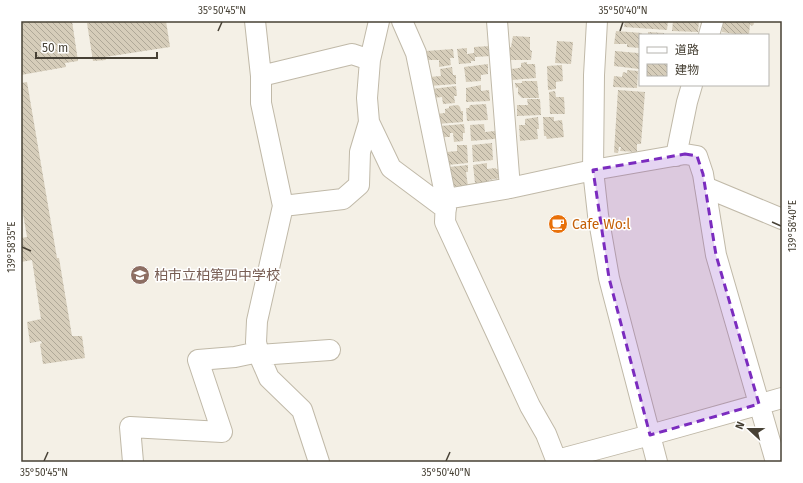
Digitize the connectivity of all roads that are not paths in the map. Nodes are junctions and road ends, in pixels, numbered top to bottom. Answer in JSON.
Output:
{"nodes":[{"id":1,"x":255,"y":21,"type":"edge"},
{"id":2,"x":379,"y":21,"type":"edge"},
{"id":3,"x":402,"y":21,"type":"edge"},
{"id":4,"x":497,"y":21,"type":"edge"},
{"id":5,"x":597,"y":21,"type":"edge"},
{"id":6,"x":713,"y":21,"type":"edge"},
{"id":7,"x":709,"y":34,"type":"edge"},
{"id":8,"x":370,"y":60,"type":"junction"},
{"id":9,"x":261,"y":76,"type":"junction"},
{"id":10,"x":692,"y":86,"type":"edge"},
{"id":11,"x":369,"y":122,"type":"junction"},
{"id":12,"x":676,"y":156,"type":"junction"},
{"id":13,"x":594,"y":170,"type":"junction"},
{"id":14,"x":705,"y":187,"type":"junction"},
{"id":15,"x":510,"y":188,"type":"junction"},
{"id":16,"x":446,"y":204,"type":"junction"},
{"id":17,"x":283,"y":206,"type":"junction"},
{"id":18,"x":782,"y":219,"type":"edge"},
{"id":19,"x":330,"y":350,"type":"dead end"},
{"id":20,"x":259,"y":353,"type":"junction"},
{"id":21,"x":782,"y":398,"type":"edge"},
{"id":22,"x":759,"y":404,"type":"junction"},
{"id":23,"x":650,"y":435,"type":"junction"},
{"id":24,"x":557,"y":461,"type":"edge"},
{"id":25,"x":133,"y":462,"type":"edge"},
{"id":26,"x":319,"y":462,"type":"edge"},
{"id":27,"x":657,"y":462,"type":"edge"},
{"id":28,"x":776,"y":462,"type":"edge"}],
"edges":[{"from":1,"to":9,"type":"street"},
{"from":2,"to":8,"type":"street"},
{"from":3,"to":16,"type":"street"},
{"from":4,"to":15,"type":"street"},
{"from":5,"to":13,"type":"street"},
{"from":6,"to":7,"type":"street"},
{"from":8,"to":9,"type":"street"},
{"from":8,"to":11,"type":"street"},
{"from":9,"to":17,"type":"street"},
{"from":10,"to":12,"type":"street"},
{"from":11,"to":16,"type":"street"},
{"from":11,"to":17,"type":"street"},
{"from":12,"to":13,"type":"street"},
{"from":12,"to":14,"type":"street"},
{"from":13,"to":15,"type":"street"},
{"from":13,"to":23,"type":"street"},
{"from":14,"to":18,"type":"street"},
{"from":14,"to":22,"type":"street"},
{"from":15,"to":16,"type":"street"},
{"from":16,"to":24,"type":"street"},
{"from":17,"to":20,"type":"street"},
{"from":19,"to":20,"type":"street"},
{"from":20,"to":25,"type":"street"},
{"from":20,"to":26,"type":"street"},
{"from":21,"to":22,"type":"street"},
{"from":22,"to":23,"type":"street"},
{"from":22,"to":28,"type":"street"},
{"from":23,"to":24,"type":"street"},
{"from":23,"to":27,"type":"street"}]}
